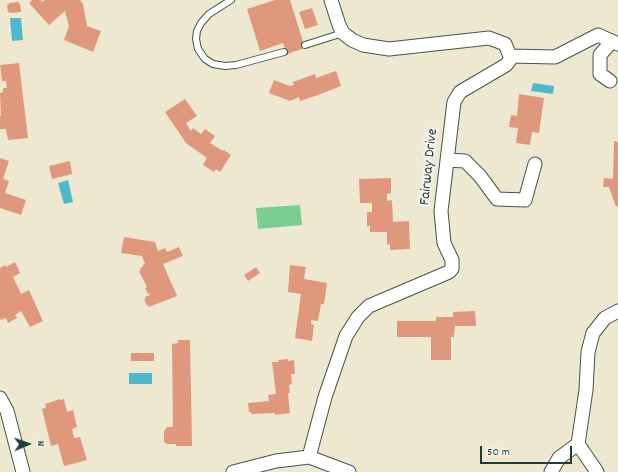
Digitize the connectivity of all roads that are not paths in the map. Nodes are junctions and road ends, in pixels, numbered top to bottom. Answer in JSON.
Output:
{"nodes":[{"id":1,"x":231,"y":0,"type":"edge"},
{"id":2,"x":331,"y":0,"type":"edge"},
{"id":3,"x":343,"y":33,"type":"junction"},
{"id":4,"x":615,"y":43,"type":"edge"},
{"id":5,"x":305,"y":45,"type":"dead end"},
{"id":6,"x":284,"y":52,"type":"dead end"},
{"id":7,"x":510,"y":56,"type":"junction"},
{"id":8,"x":610,"y":81,"type":"dead end"},
{"id":9,"x":447,"y":160,"type":"junction"},
{"id":10,"x":535,"y":164,"type":"dead end"},
{"id":11,"x":618,"y":310,"type":"edge"},
{"id":12,"x":0,"y":398,"type":"edge"},
{"id":13,"x":578,"y":444,"type":"junction"},
{"id":14,"x":309,"y":457,"type":"junction"},
{"id":15,"x":255,"y":469,"type":"edge"},
{"id":16,"x":23,"y":472,"type":"edge"},
{"id":17,"x":233,"y":472,"type":"edge"},
{"id":18,"x":349,"y":472,"type":"edge"},
{"id":19,"x":551,"y":472,"type":"edge"},
{"id":20,"x":597,"y":472,"type":"edge"}],
"edges":[{"from":1,"to":6,"type":"lane"},
{"from":2,"to":3,"type":"street"},
{"from":3,"to":5,"type":"lane"},
{"from":3,"to":7,"type":"street"},
{"from":4,"to":7,"type":"street"},
{"from":4,"to":8,"type":"street"},
{"from":7,"to":9,"type":"street","name":"Fairway Drive"},
{"from":9,"to":10,"type":"street"},
{"from":9,"to":14,"type":"street","name":"Fairway Drive"},
{"from":11,"to":13,"type":"street"},
{"from":12,"to":16,"type":"street"},
{"from":13,"to":19,"type":"street"},
{"from":13,"to":20,"type":"street"},
{"from":14,"to":15,"type":"street"},
{"from":14,"to":18,"type":"street"},
{"from":15,"to":17,"type":"street"}]}
